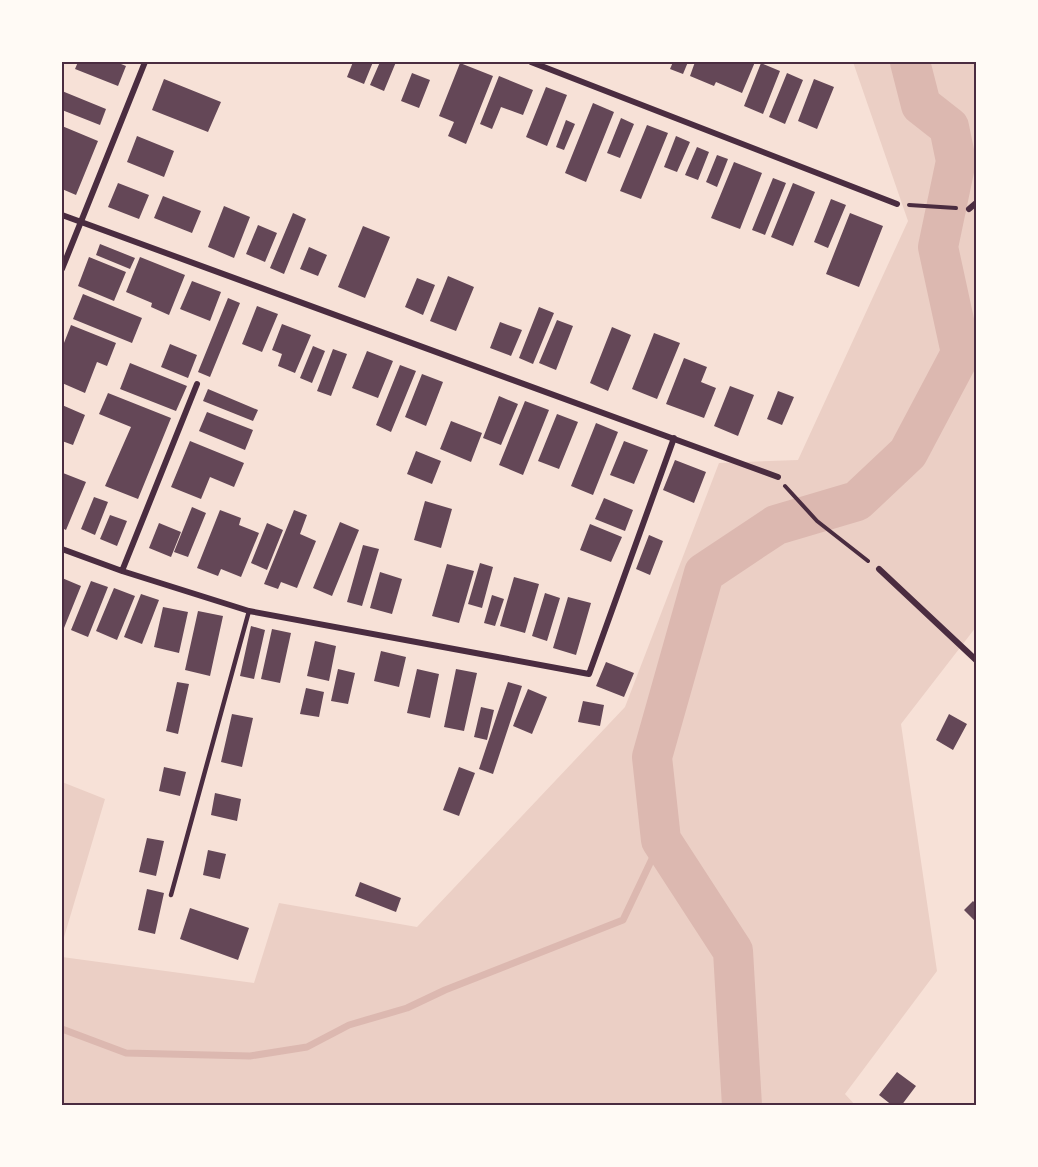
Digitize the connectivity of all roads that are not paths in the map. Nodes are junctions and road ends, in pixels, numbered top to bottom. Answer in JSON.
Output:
{"nodes":[{"id":1,"x":145,"y":62,"type":"edge"},
{"id":2,"x":531,"y":62,"type":"edge"},
{"id":3,"x":976,"y":203,"type":"edge"},
{"id":4,"x":897,"y":204,"type":"road end"},
{"id":5,"x":969,"y":209,"type":"road end"},
{"id":6,"x":62,"y":215,"type":"edge"},
{"id":7,"x":80,"y":222,"type":"junction"},
{"id":8,"x":62,"y":269,"type":"edge"},
{"id":9,"x":197,"y":384,"type":"dead end"},
{"id":10,"x":674,"y":438,"type":"junction"},
{"id":11,"x":778,"y":477,"type":"dead end"},
{"id":12,"x":62,"y":549,"type":"edge"},
{"id":13,"x":879,"y":569,"type":"road end"},
{"id":14,"x":122,"y":571,"type":"junction"},
{"id":15,"x":249,"y":611,"type":"junction"},
{"id":16,"x":976,"y":660,"type":"edge"},
{"id":17,"x":171,"y":895,"type":"dead end"}],
"edges":[{"from":1,"to":7,"type":"street"},
{"from":2,"to":4,"type":"street"},
{"from":3,"to":5,"type":"street"},
{"from":6,"to":7,"type":"street"},
{"from":7,"to":8,"type":"street"},
{"from":7,"to":10,"type":"street"},
{"from":9,"to":14,"type":"street"},
{"from":10,"to":11,"type":"street"},
{"from":10,"to":15,"type":"street"},
{"from":12,"to":14,"type":"street"},
{"from":13,"to":16,"type":"street"},
{"from":14,"to":15,"type":"street"},
{"from":15,"to":17,"type":"lane"}]}
